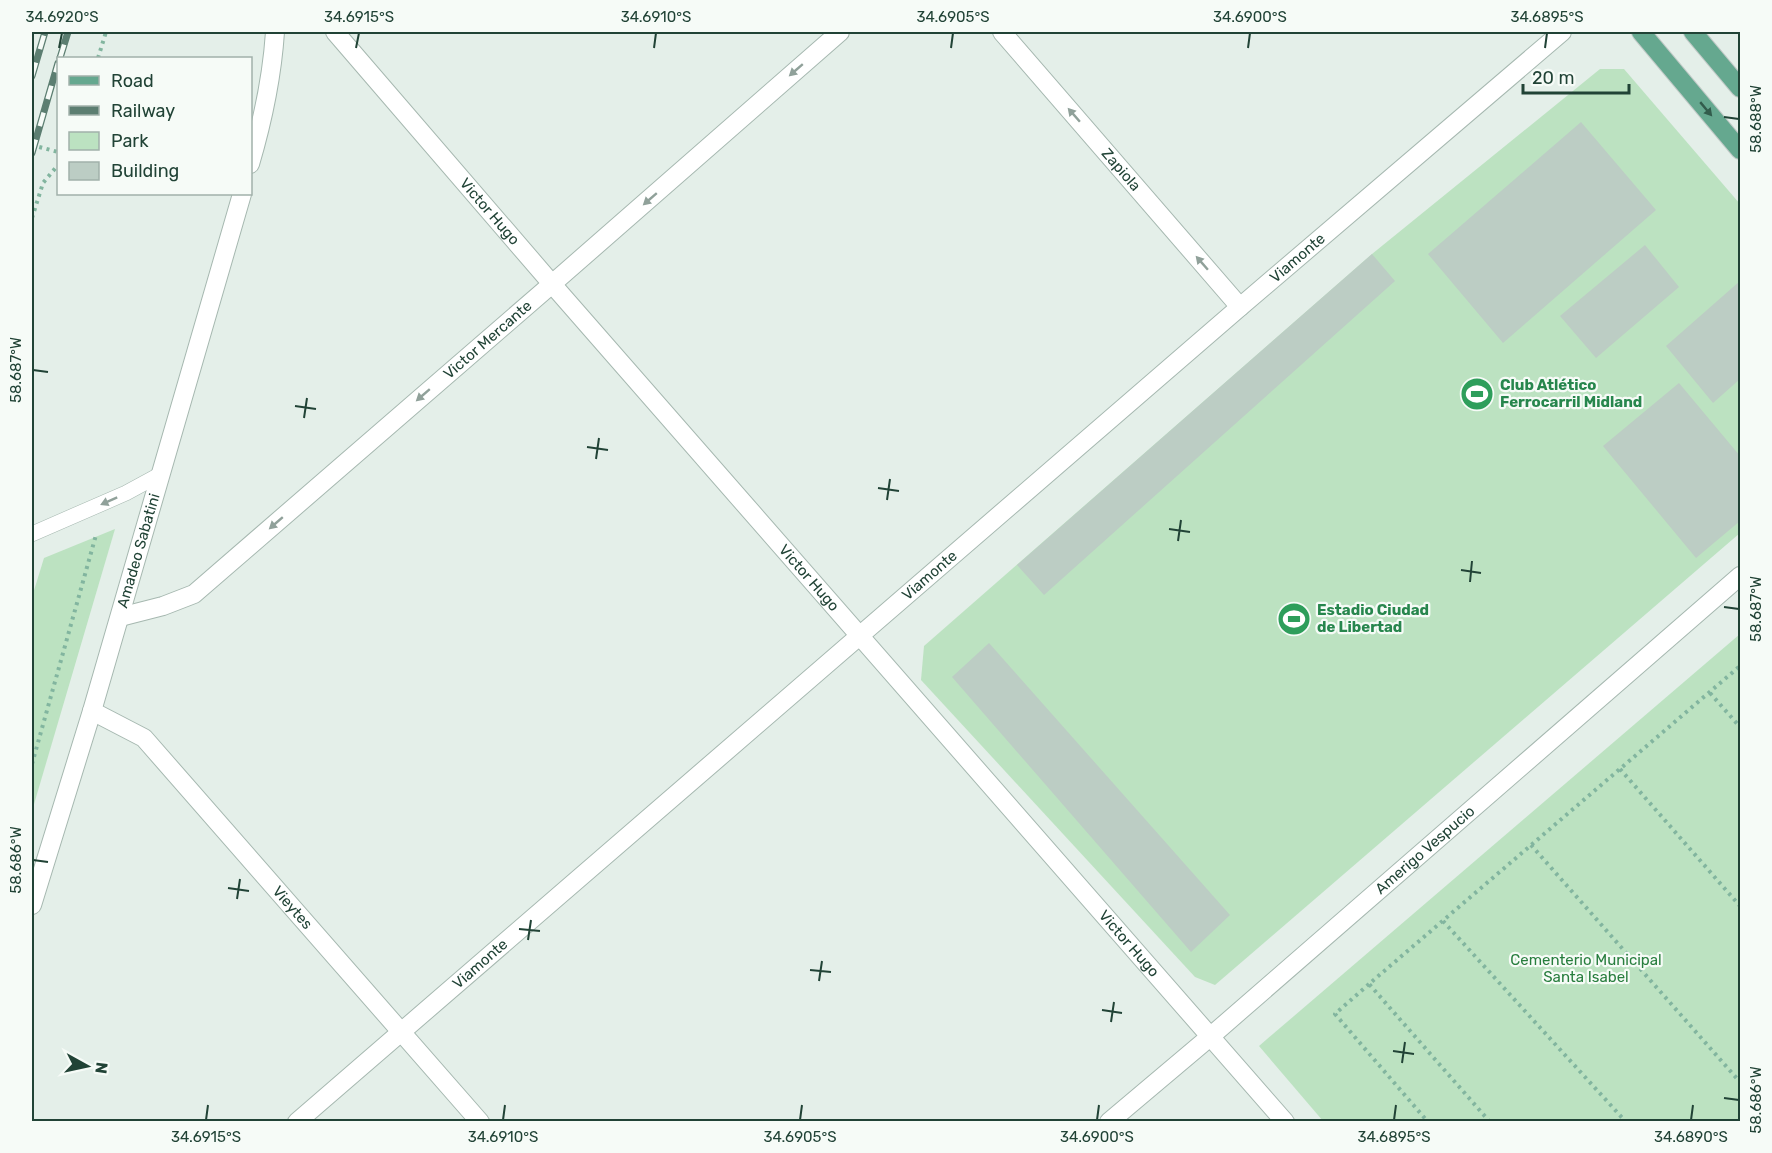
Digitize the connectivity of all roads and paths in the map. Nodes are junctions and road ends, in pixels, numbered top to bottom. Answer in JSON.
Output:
{"nodes":[{"id":1,"x":106,"y":32,"type":"edge"},
{"id":2,"x":275,"y":32,"type":"edge"},
{"id":3,"x":335,"y":32,"type":"edge"},
{"id":4,"x":840,"y":32,"type":"edge"},
{"id":5,"x":1002,"y":32,"type":"edge"},
{"id":6,"x":1562,"y":32,"type":"edge"},
{"id":7,"x":1641,"y":32,"type":"edge"},
{"id":8,"x":1693,"y":32,"type":"edge"},
{"id":9,"x":98,"y":57,"type":"edge"},
{"id":10,"x":1740,"y":88,"type":"edge"},
{"id":11,"x":32,"y":145,"type":"edge"},
{"id":12,"x":1740,"y":150,"type":"edge"},
{"id":13,"x":57,"y":152,"type":"edge"},
{"id":14,"x":252,"y":157,"type":"edge"},
{"id":15,"x":57,"y":166,"type":"edge"},
{"id":16,"x":242,"y":195,"type":"edge"},
{"id":17,"x":32,"y":218,"type":"edge"},
{"id":18,"x":552,"y":284,"type":"junction"},
{"id":19,"x":1240,"y":307,"type":"junction"},
{"id":20,"x":161,"y":474,"type":"junction"},
{"id":21,"x":105,"y":502,"type":"junction"},
{"id":22,"x":32,"y":534,"type":"edge"},
{"id":23,"x":1740,"y":576,"type":"edge"},
{"id":24,"x":120,"y":617,"type":"junction"},
{"id":25,"x":860,"y":635,"type":"junction"},
{"id":26,"x":1740,"y":666,"type":"edge"},
{"id":27,"x":1710,"y":693,"type":"junction"},
{"id":28,"x":92,"y":711,"type":"junction"},
{"id":29,"x":1740,"y":727,"type":"edge"},
{"id":30,"x":32,"y":764,"type":"edge"},
{"id":31,"x":1620,"y":769,"type":"junction"},
{"id":32,"x":1531,"y":846,"type":"junction"},
{"id":33,"x":32,"y":901,"type":"edge"},
{"id":34,"x":1740,"y":906,"type":"edge"},
{"id":35,"x":1443,"y":921,"type":"junction"},
{"id":36,"x":1368,"y":984,"type":"junction"},
{"id":37,"x":401,"y":1031,"type":"junction"},
{"id":38,"x":1211,"y":1036,"type":"junction"},
{"id":39,"x":1740,"y":1082,"type":"edge"},
{"id":40,"x":297,"y":1122,"type":"edge"},
{"id":41,"x":480,"y":1122,"type":"edge"},
{"id":42,"x":1109,"y":1122,"type":"edge"},
{"id":43,"x":1285,"y":1122,"type":"edge"},
{"id":44,"x":1428,"y":1122,"type":"edge"},
{"id":45,"x":1490,"y":1122,"type":"edge"},
{"id":46,"x":1626,"y":1122,"type":"edge"}],
"edges":[{"from":1,"to":9,"type":"path"},
{"from":2,"to":14,"type":"street"},
{"from":3,"to":18,"type":"street","name":"Victor Hugo"},
{"from":4,"to":18,"type":"street","name":"Victor Mercante","one_way":true},
{"from":19,"to":5,"type":"street","name":"Zapiola","one_way":true},
{"from":6,"to":19,"type":"street","name":"Viamonte"},
{"from":7,"to":12,"type":"main road","one_way":true},
{"from":8,"to":10,"type":"main road"},
{"from":11,"to":13,"type":"path"},
{"from":15,"to":17,"type":"path"},
{"from":16,"to":20,"type":"street","name":"Amadeo Sabatini"},
{"from":18,"to":24,"type":"street","name":"Victor Mercante","one_way":true},
{"from":18,"to":25,"type":"street","name":"Victor Hugo"},
{"from":19,"to":25,"type":"street","name":"Viamonte"},
{"from":20,"to":21,"type":"lane","one_way":true},
{"from":20,"to":24,"type":"street","name":"Amadeo Sabatini"},
{"from":21,"to":22,"type":"lane"},
{"from":21,"to":30,"type":"path"},
{"from":23,"to":38,"type":"street","name":"Amerigo Vespucio"},
{"from":24,"to":28,"type":"street","name":"Amadeo Sabatini"},
{"from":25,"to":37,"type":"street","name":"Viamonte"},
{"from":25,"to":38,"type":"street","name":"Victor Hugo"},
{"from":26,"to":27,"type":"path"},
{"from":27,"to":29,"type":"path"},
{"from":27,"to":31,"type":"path"},
{"from":28,"to":33,"type":"street","name":"Amadeo Sabatini"},
{"from":28,"to":37,"type":"street","name":"Vieytes"},
{"from":31,"to":32,"type":"path"},
{"from":31,"to":34,"type":"path"},
{"from":32,"to":35,"type":"path"},
{"from":32,"to":39,"type":"path"},
{"from":35,"to":36,"type":"path"},
{"from":35,"to":46,"type":"path"},
{"from":36,"to":44,"type":"path"},
{"from":36,"to":45,"type":"path"},
{"from":37,"to":40,"type":"street","name":"Viamonte"},
{"from":37,"to":41,"type":"street","name":"Vieytes"},
{"from":38,"to":42,"type":"street","name":"Amerigo Vespucio"},
{"from":38,"to":43,"type":"street","name":"Victor Hugo"}]}
